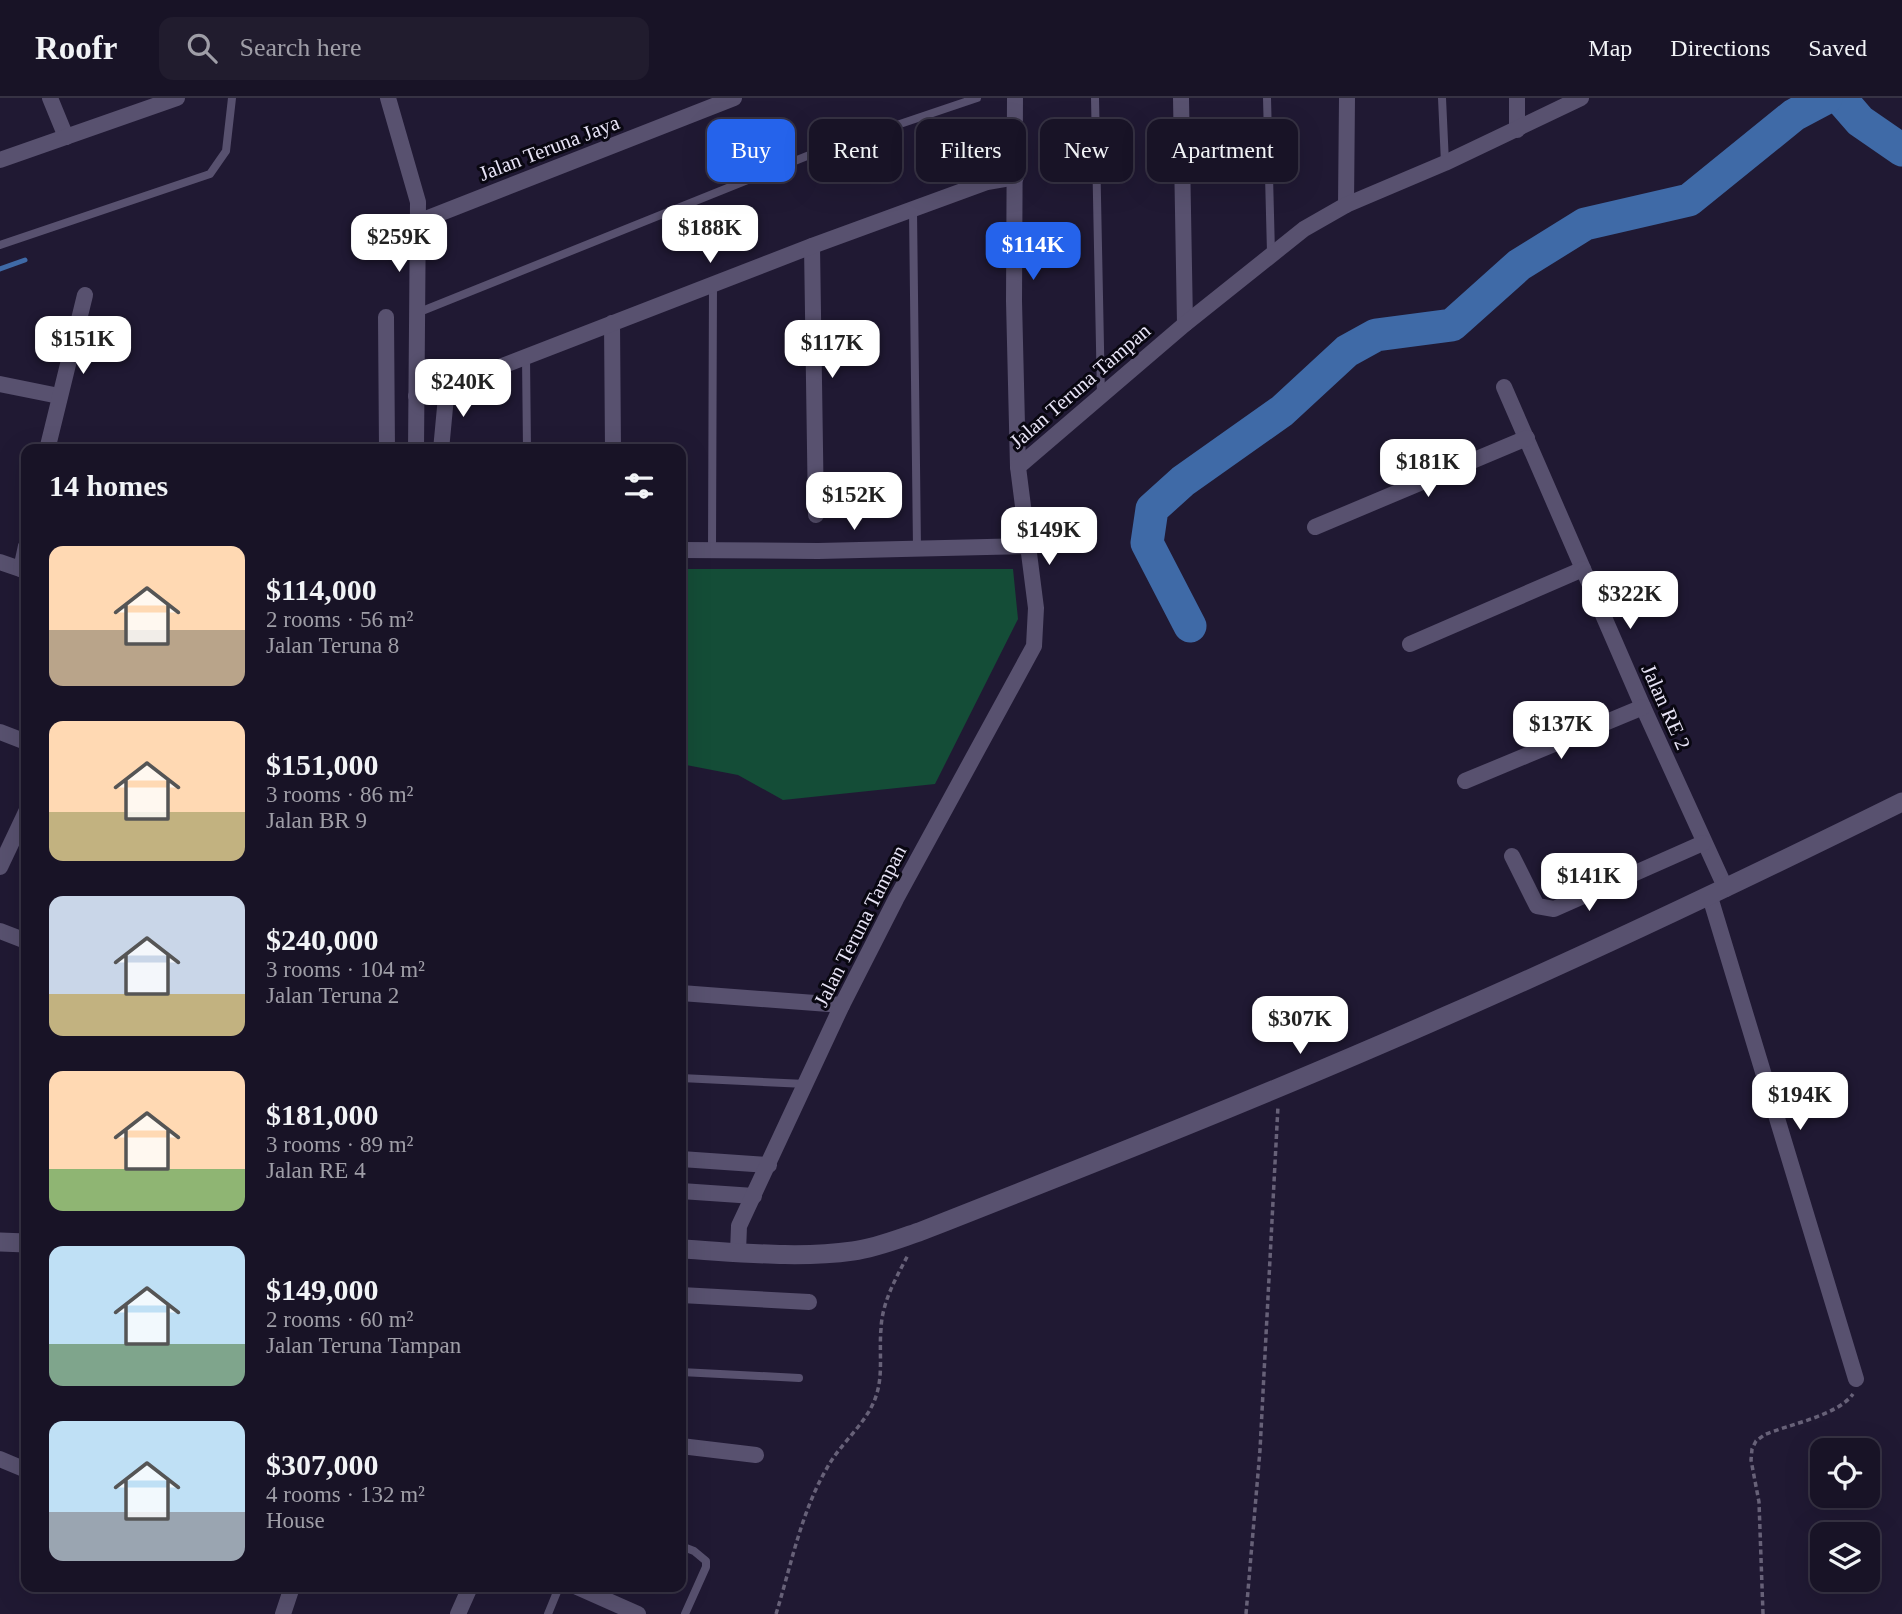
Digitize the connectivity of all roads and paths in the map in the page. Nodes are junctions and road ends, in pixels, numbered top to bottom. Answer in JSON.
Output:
{"nodes":[{"id":1,"x":50,"y":98,"type":"edge"},
{"id":2,"x":232,"y":98,"type":"edge"},
{"id":3,"x":388,"y":98,"type":"edge"},
{"id":4,"x":734,"y":98,"type":"edge"},
{"id":5,"x":976,"y":98,"type":"edge"},
{"id":6,"x":1015,"y":98,"type":"edge"},
{"id":7,"x":1095,"y":98,"type":"edge"},
{"id":8,"x":1181,"y":98,"type":"edge"},
{"id":9,"x":1267,"y":98,"type":"edge"},
{"id":10,"x":1347,"y":98,"type":"edge"},
{"id":11,"x":1442,"y":98,"type":"edge"},
{"id":12,"x":1517,"y":98,"type":"edge"},
{"id":13,"x":1581,"y":98,"type":"edge"},
{"id":14,"x":171,"y":99,"type":"edge"},
{"id":15,"x":1015,"y":119,"type":"edge"},
{"id":16,"x":1517,"y":130,"type":"junction"},
{"id":17,"x":66,"y":137,"type":"junction"},
{"id":18,"x":0,"y":160,"type":"edge"},
{"id":19,"x":1445,"y":163,"type":"junction"},
{"id":20,"x":987,"y":182,"type":"edge"},
{"id":21,"x":1016,"y":182,"type":"edge"},
{"id":22,"x":1346,"y":205,"type":"junction"},
{"id":23,"x":913,"y":210,"type":"junction"},
{"id":24,"x":418,"y":222,"type":"junction"},
{"id":25,"x":0,"y":245,"type":"edge"},
{"id":26,"x":812,"y":246,"type":"junction"},
{"id":27,"x":1271,"y":253,"type":"junction"},
{"id":28,"x":712,"y":284,"type":"junction"},
{"id":29,"x":85,"y":295,"type":"dead end"},
{"id":30,"x":416,"y":313,"type":"junction"},
{"id":31,"x":386,"y":317,"type":"dead end"},
{"id":32,"x":612,"y":323,"type":"junction"},
{"id":33,"x":1185,"y":324,"type":"junction"},
{"id":34,"x":527,"y":357,"type":"junction"},
{"id":35,"x":0,"y":384,"type":"edge"},
{"id":36,"x":447,"y":386,"type":"junction"},
{"id":37,"x":1504,"y":387,"type":"dead end"},
{"id":38,"x":59,"y":396,"type":"junction"},
{"id":39,"x":416,"y":396,"type":"junction"},
{"id":40,"x":1101,"y":396,"type":"junction"},
{"id":41,"x":1527,"y":438,"type":"junction"},
{"id":42,"x":48,"y":444,"type":"edge"},
{"id":43,"x":387,"y":444,"type":"edge"},
{"id":44,"x":416,"y":444,"type":"edge"},
{"id":45,"x":442,"y":444,"type":"edge"},
{"id":46,"x":527,"y":444,"type":"edge"},
{"id":47,"x":613,"y":444,"type":"edge"},
{"id":48,"x":1018,"y":467,"type":"junction"},
{"id":49,"x":816,"y":515,"type":"dead end"},
{"id":50,"x":1315,"y":527,"type":"dead end"},
{"id":51,"x":1027,"y":546,"type":"junction"},
{"id":52,"x":917,"y":549,"type":"junction"},
{"id":53,"x":686,"y":550,"type":"edge"},
{"id":54,"x":712,"y":551,"type":"junction"},
{"id":55,"x":0,"y":562,"type":"edge"},
{"id":56,"x":21,"y":569,"type":"edge"},
{"id":57,"x":1583,"y":569,"type":"junction"},
{"id":58,"x":1410,"y":644,"type":"dead end"},
{"id":59,"x":1643,"y":707,"type":"junction"},
{"id":60,"x":0,"y":732,"type":"edge"},
{"id":61,"x":21,"y":740,"type":"edge"},
{"id":62,"x":1465,"y":780,"type":"dead end"},
{"id":63,"x":1902,"y":802,"type":"edge"},
{"id":64,"x":21,"y":823,"type":"edge"},
{"id":65,"x":1703,"y":843,"type":"junction"},
{"id":66,"x":1512,"y":856,"type":"dead end"},
{"id":67,"x":0,"y":867,"type":"edge"},
{"id":68,"x":1718,"y":893,"type":"junction"},
{"id":69,"x":0,"y":931,"type":"edge"},
{"id":70,"x":21,"y":939,"type":"edge"},
{"id":71,"x":686,"y":993,"type":"edge"},
{"id":72,"x":842,"y":1004,"type":"junction"},
{"id":73,"x":686,"y":1078,"type":"edge"},
{"id":74,"x":806,"y":1084,"type":"junction"},
{"id":75,"x":1279,"y":1086,"type":"junction"},
{"id":76,"x":686,"y":1158,"type":"edge"},
{"id":77,"x":769,"y":1165,"type":"junction"},
{"id":78,"x":686,"y":1191,"type":"edge"},
{"id":79,"x":754,"y":1196,"type":"junction"},
{"id":80,"x":919,"y":1231,"type":"junction"},
{"id":81,"x":0,"y":1241,"type":"edge"},
{"id":82,"x":21,"y":1243,"type":"edge"},
{"id":83,"x":686,"y":1250,"type":"edge"},
{"id":84,"x":738,"y":1252,"type":"junction"},
{"id":85,"x":686,"y":1294,"type":"edge"},
{"id":86,"x":809,"y":1302,"type":"dead end"},
{"id":87,"x":686,"y":1372,"type":"edge"},
{"id":88,"x":799,"y":1378,"type":"dead end"},
{"id":89,"x":1856,"y":1379,"type":"joint"},
{"id":90,"x":686,"y":1447,"type":"edge"},
{"id":91,"x":756,"y":1455,"type":"dead end"},
{"id":92,"x":0,"y":1459,"type":"edge"},
{"id":93,"x":21,"y":1465,"type":"edge"},
{"id":94,"x":686,"y":1547,"type":"edge"},
{"id":95,"x":290,"y":1592,"type":"edge"},
{"id":96,"x":468,"y":1592,"type":"edge"},
{"id":97,"x":557,"y":1592,"type":"edge"},
{"id":98,"x":589,"y":1592,"type":"edge"},
{"id":99,"x":283,"y":1614,"type":"edge"},
{"id":100,"x":458,"y":1614,"type":"edge"},
{"id":101,"x":548,"y":1614,"type":"edge"},
{"id":102,"x":637,"y":1614,"type":"edge"},
{"id":103,"x":685,"y":1614,"type":"edge"},
{"id":104,"x":776,"y":1614,"type":"edge"},
{"id":105,"x":1246,"y":1614,"type":"edge"},
{"id":106,"x":1763,"y":1614,"type":"edge"}],
"edges":[{"from":1,"to":17,"type":"street"},
{"from":2,"to":25,"type":"lane"},
{"from":3,"to":24,"type":"street"},
{"from":4,"to":24,"type":"street","name":"Jalan Teruna Jaya"},
{"from":5,"to":30,"type":"lane"},
{"from":6,"to":15,"type":"street"},
{"from":7,"to":40,"type":"lane"},
{"from":8,"to":33,"type":"street"},
{"from":9,"to":27,"type":"lane"},
{"from":10,"to":22,"type":"street"},
{"from":11,"to":19,"type":"lane"},
{"from":12,"to":16,"type":"street"},
{"from":13,"to":16,"type":"street","name":"Jalan Teruna Tampan"},
{"from":14,"to":17,"type":"street"},
{"from":16,"to":19,"type":"street","name":"Jalan Teruna Tampan"},
{"from":17,"to":18,"type":"street"},
{"from":19,"to":22,"type":"street","name":"Jalan Teruna Tampan"},
{"from":20,"to":23,"type":"street"},
{"from":21,"to":48,"type":"street"},
{"from":22,"to":27,"type":"street","name":"Jalan Teruna Tampan"},
{"from":23,"to":26,"type":"street"},
{"from":23,"to":52,"type":"lane"},
{"from":24,"to":30,"type":"street"},
{"from":26,"to":28,"type":"street"},
{"from":26,"to":49,"type":"street"},
{"from":27,"to":33,"type":"street","name":"Jalan Teruna Tampan"},
{"from":28,"to":32,"type":"street"},
{"from":28,"to":54,"type":"lane"},
{"from":29,"to":38,"type":"street"},
{"from":30,"to":39,"type":"street"},
{"from":31,"to":43,"type":"street"},
{"from":32,"to":34,"type":"street"},
{"from":32,"to":47,"type":"street"},
{"from":33,"to":40,"type":"street","name":"Jalan Teruna Tampan"},
{"from":34,"to":36,"type":"street"},
{"from":34,"to":46,"type":"lane"},
{"from":35,"to":38,"type":"street"},
{"from":36,"to":39,"type":"street"},
{"from":36,"to":45,"type":"street"},
{"from":37,"to":41,"type":"street","name":"Jalan RE 2"},
{"from":38,"to":42,"type":"street"},
{"from":39,"to":44,"type":"street"},
{"from":40,"to":48,"type":"street","name":"Jalan Teruna Tampan"},
{"from":41,"to":50,"type":"street"},
{"from":41,"to":57,"type":"street","name":"Jalan RE 2"},
{"from":48,"to":51,"type":"street","name":"Jalan Teruna Tampan"},
{"from":51,"to":52,"type":"street"},
{"from":51,"to":72,"type":"street","name":"Jalan Teruna Tampan"},
{"from":52,"to":54,"type":"street"},
{"from":53,"to":54,"type":"street"},
{"from":55,"to":56,"type":"street"},
{"from":57,"to":58,"type":"street"},
{"from":57,"to":59,"type":"street","name":"Jalan RE 2"},
{"from":59,"to":62,"type":"street"},
{"from":59,"to":65,"type":"street","name":"Jalan RE 2"},
{"from":60,"to":61,"type":"street"},
{"from":63,"to":68,"type":"street"},
{"from":64,"to":67,"type":"street"},
{"from":65,"to":66,"type":"street"},
{"from":65,"to":68,"type":"street","name":"Jalan RE 2"},
{"from":68,"to":75,"type":"street"},
{"from":68,"to":89,"type":"street","name":"Jalan RE 2"},
{"from":69,"to":70,"type":"street"},
{"from":71,"to":72,"type":"street"},
{"from":72,"to":74,"type":"street","name":"Jalan Teruna Tampan"},
{"from":73,"to":74,"type":"lane"},
{"from":74,"to":77,"type":"street","name":"Jalan Teruna Tampan"},
{"from":75,"to":80,"type":"street"},
{"from":75,"to":105,"type":"path"},
{"from":76,"to":77,"type":"street"},
{"from":77,"to":79,"type":"street","name":"Jalan Teruna Tampan"},
{"from":78,"to":79,"type":"street"},
{"from":79,"to":84,"type":"street","name":"Jalan Teruna Tampan"},
{"from":80,"to":84,"type":"street"},
{"from":80,"to":104,"type":"path"},
{"from":81,"to":82,"type":"street"},
{"from":83,"to":84,"type":"street"},
{"from":85,"to":86,"type":"street"},
{"from":87,"to":88,"type":"lane"},
{"from":89,"to":106,"type":"path"},
{"from":90,"to":91,"type":"street"},
{"from":92,"to":93,"type":"street"},
{"from":94,"to":103,"type":"lane"},
{"from":95,"to":99,"type":"street"},
{"from":96,"to":100,"type":"street"},
{"from":97,"to":101,"type":"lane"},
{"from":98,"to":102,"type":"street"}]}
